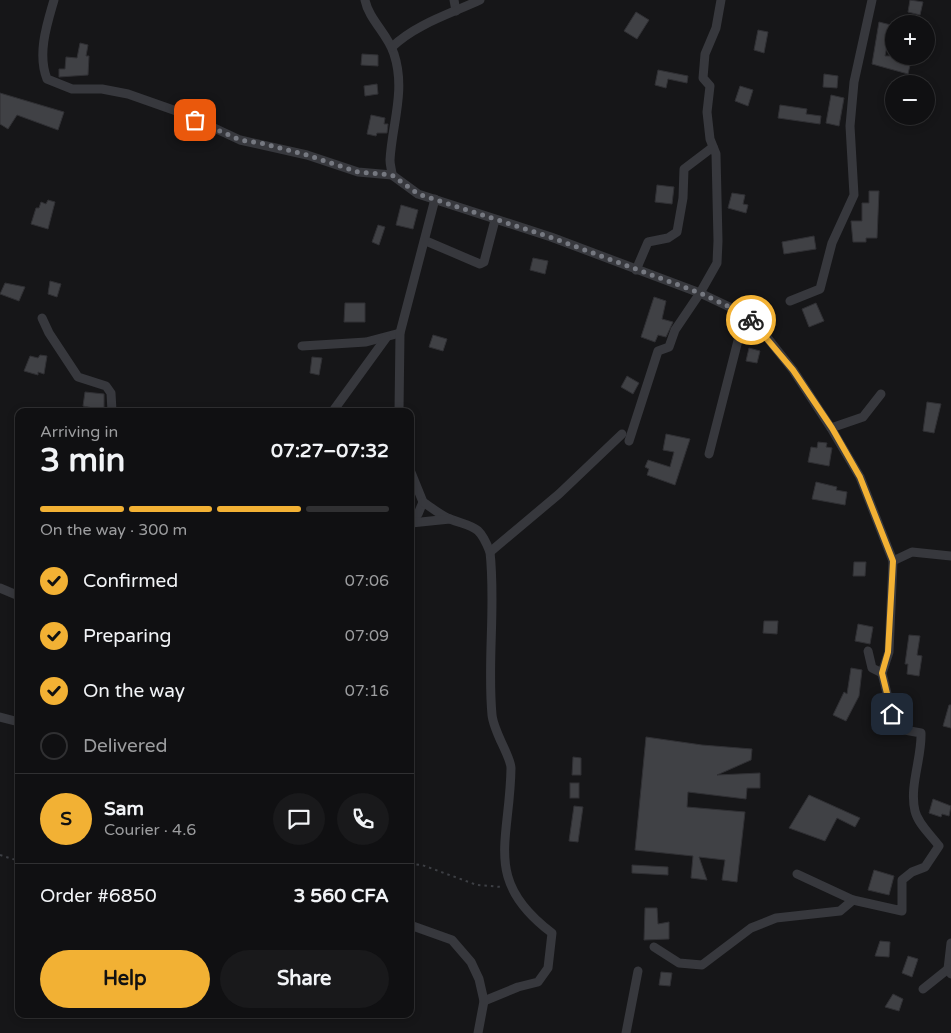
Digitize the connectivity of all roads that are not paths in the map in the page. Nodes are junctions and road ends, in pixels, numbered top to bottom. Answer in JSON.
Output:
{"nodes":[{"id":1,"x":54,"y":0,"type":"edge"},
{"id":2,"x":365,"y":0,"type":"edge"},
{"id":3,"x":454,"y":0,"type":"edge"},
{"id":4,"x":480,"y":0,"type":"edge"},
{"id":5,"x":721,"y":0,"type":"edge"},
{"id":6,"x":872,"y":0,"type":"edge"},
{"id":7,"x":456,"y":11,"type":"junction"},
{"id":8,"x":392,"y":47,"type":"junction"},
{"id":9,"x":713,"y":147,"type":"junction"},
{"id":10,"x":392,"y":175,"type":"junction"},
{"id":11,"x":435,"y":199,"type":"junction"},
{"id":12,"x":495,"y":220,"type":"junction"},
{"id":13,"x":426,"y":242,"type":"junction"},
{"id":14,"x":636,"y":270,"type":"junction"},
{"id":15,"x":700,"y":293,"type":"junction"},
{"id":16,"x":790,"y":300,"type":"dead end"},
{"id":17,"x":744,"y":317,"type":"junction"},
{"id":18,"x":42,"y":318,"type":"dead end"},
{"id":19,"x":400,"y":333,"type":"junction"},
{"id":20,"x":386,"y":338,"type":"junction"},
{"id":21,"x":302,"y":346,"type":"dead end"},
{"id":22,"x":881,"y":394,"type":"dead end"},
{"id":23,"x":112,"y":408,"type":"edge"},
{"id":24,"x":335,"y":408,"type":"edge"},
{"id":25,"x":399,"y":408,"type":"edge"},
{"id":26,"x":832,"y":428,"type":"junction"},
{"id":27,"x":622,"y":434,"type":"dead end"},
{"id":28,"x":629,"y":440,"type":"dead end"},
{"id":29,"x":709,"y":454,"type":"dead end"},
{"id":30,"x":414,"y":480,"type":"edge"},
{"id":31,"x":423,"y":502,"type":"junction"},
{"id":32,"x":414,"y":518,"type":"edge"},
{"id":33,"x":450,"y":519,"type":"junction"},
{"id":34,"x":414,"y":523,"type":"edge"},
{"id":35,"x":490,"y":552,"type":"junction"},
{"id":36,"x":951,"y":556,"type":"edge"},
{"id":37,"x":893,"y":561,"type":"junction"},
{"id":38,"x":0,"y":588,"type":"edge"},
{"id":39,"x":15,"y":594,"type":"edge"},
{"id":40,"x":868,"y":651,"type":"dead end"},
{"id":41,"x":882,"y":673,"type":"junction"},
{"id":42,"x":0,"y":717,"type":"edge"},
{"id":43,"x":15,"y":721,"type":"edge"},
{"id":44,"x":797,"y":874,"type":"dead end"},
{"id":45,"x":853,"y":900,"type":"junction"},
{"id":46,"x":414,"y":926,"type":"edge"},
{"id":47,"x":951,"y":943,"type":"edge"},
{"id":48,"x":654,"y":947,"type":"dead end"},
{"id":49,"x":638,"y":971,"type":"dead end"},
{"id":50,"x":949,"y":972,"type":"edge"},
{"id":51,"x":923,"y":989,"type":"dead end"},
{"id":52,"x":484,"y":1001,"type":"junction"},
{"id":53,"x":478,"y":1033,"type":"edge"},
{"id":54,"x":626,"y":1033,"type":"edge"}],
"edges":[{"from":1,"to":10,"type":"street"},
{"from":2,"to":8,"type":"street"},
{"from":3,"to":7,"type":"street"},
{"from":4,"to":7,"type":"street"},
{"from":5,"to":9,"type":"street"},
{"from":6,"to":16,"type":"street"},
{"from":7,"to":8,"type":"street"},
{"from":8,"to":10,"type":"street"},
{"from":9,"to":14,"type":"street"},
{"from":9,"to":15,"type":"street"},
{"from":10,"to":11,"type":"street"},
{"from":11,"to":12,"type":"street"},
{"from":11,"to":13,"type":"street"},
{"from":12,"to":13,"type":"street"},
{"from":12,"to":14,"type":"street"},
{"from":13,"to":19,"type":"street"},
{"from":14,"to":15,"type":"street"},
{"from":15,"to":17,"type":"street"},
{"from":15,"to":28,"type":"street"},
{"from":17,"to":26,"type":"street"},
{"from":17,"to":29,"type":"street"},
{"from":18,"to":23,"type":"street"},
{"from":19,"to":20,"type":"street"},
{"from":19,"to":25,"type":"street"},
{"from":20,"to":21,"type":"street"},
{"from":20,"to":24,"type":"street"},
{"from":22,"to":26,"type":"street"},
{"from":26,"to":37,"type":"street"},
{"from":27,"to":35,"type":"street"},
{"from":30,"to":31,"type":"street"},
{"from":31,"to":32,"type":"street"},
{"from":31,"to":33,"type":"street"},
{"from":33,"to":34,"type":"street"},
{"from":33,"to":35,"type":"street"},
{"from":35,"to":52,"type":"street"},
{"from":36,"to":37,"type":"street"},
{"from":37,"to":41,"type":"street"},
{"from":38,"to":39,"type":"street"},
{"from":40,"to":41,"type":"street"},
{"from":41,"to":45,"type":"street"},
{"from":42,"to":43,"type":"street"},
{"from":44,"to":45,"type":"street"},
{"from":45,"to":48,"type":"street"},
{"from":46,"to":52,"type":"street"},
{"from":47,"to":50,"type":"street"},
{"from":49,"to":54,"type":"street"},
{"from":50,"to":51,"type":"street"},
{"from":52,"to":53,"type":"street"}]}
